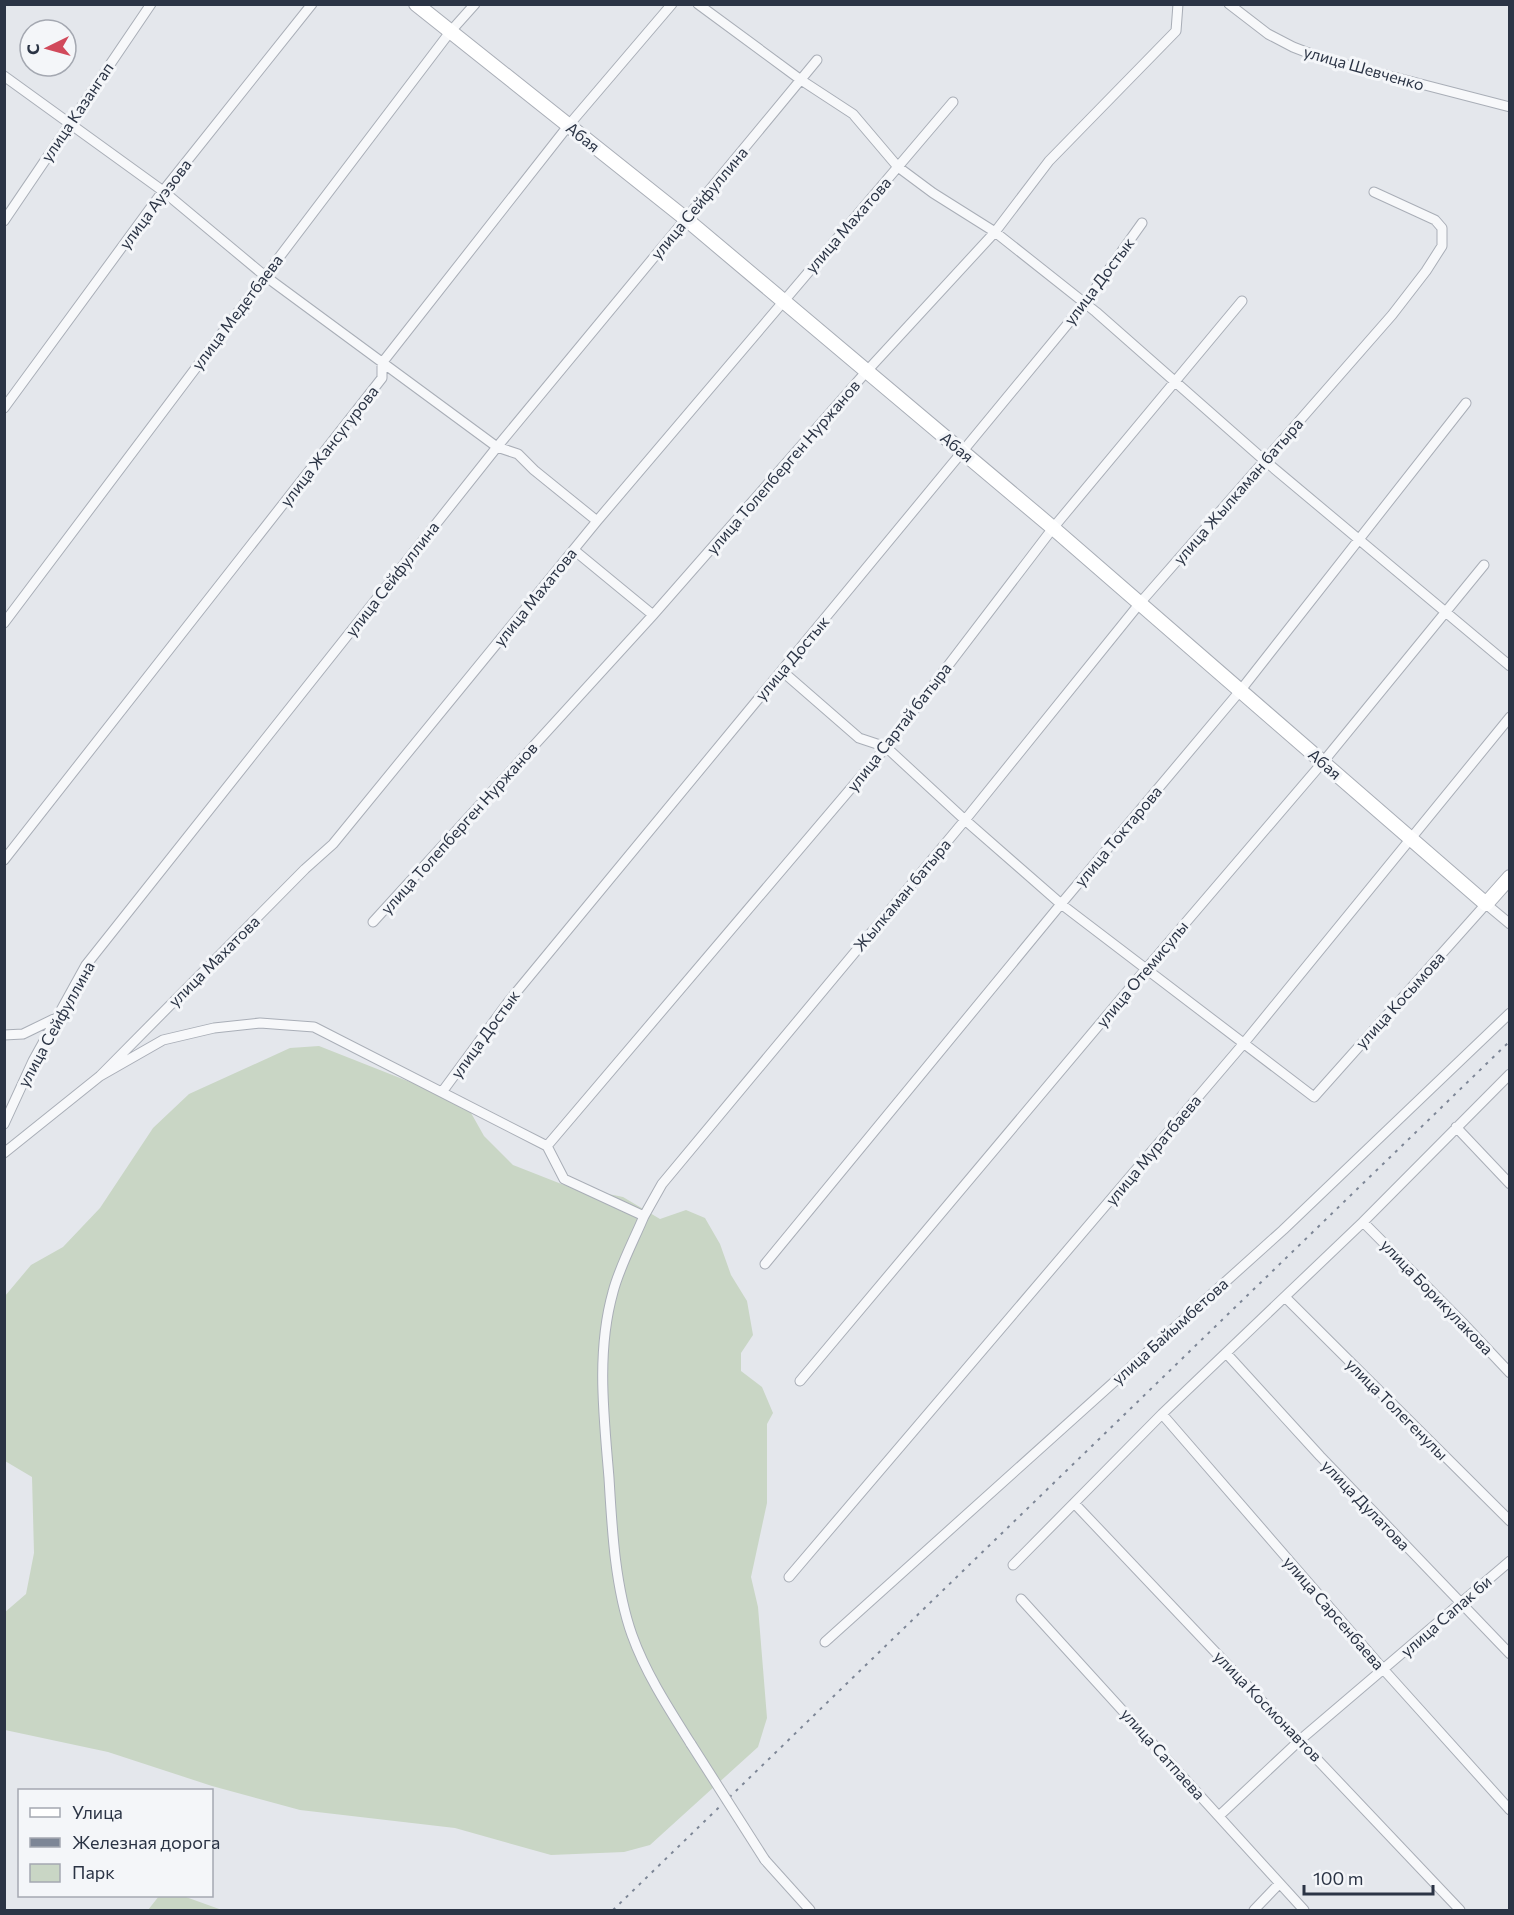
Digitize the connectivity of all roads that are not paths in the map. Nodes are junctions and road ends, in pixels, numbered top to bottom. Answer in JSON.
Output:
{"nodes":[{"id":1,"x":151,"y":4,"type":"edge"},
{"id":2,"x":312,"y":4,"type":"edge"},
{"id":3,"x":416,"y":4,"type":"edge"},
{"id":4,"x":475,"y":4,"type":"edge"},
{"id":5,"x":672,"y":4,"type":"edge"},
{"id":6,"x":698,"y":4,"type":"edge"},
{"id":7,"x":1178,"y":4,"type":"edge"},
{"id":8,"x":1229,"y":4,"type":"edge"},
{"id":9,"x":450,"y":32,"type":"junction"},
{"id":10,"x":817,"y":60,"type":"dead end"},
{"id":11,"x":4,"y":76,"type":"edge"},
{"id":12,"x":801,"y":80,"type":"junction"},
{"id":13,"x":953,"y":102,"type":"dead end"},
{"id":14,"x":1509,"y":107,"type":"edge"},
{"id":15,"x":69,"y":123,"type":"junction"},
{"id":16,"x":568,"y":126,"type":"junction"},
{"id":17,"x":898,"y":166,"type":"junction"},
{"id":18,"x":163,"y":191,"type":"junction"},
{"id":19,"x":1374,"y":192,"type":"dead end"},
{"id":20,"x":686,"y":219,"type":"junction"},
{"id":21,"x":4,"y":221,"type":"edge"},
{"id":22,"x":1142,"y":223,"type":"dead end"},
{"id":23,"x":995,"y":232,"type":"junction"},
{"id":24,"x":264,"y":276,"type":"junction"},
{"id":25,"x":783,"y":301,"type":"junction"},
{"id":26,"x":1242,"y":301,"type":"dead end"},
{"id":27,"x":1085,"y":303,"type":"junction"},
{"id":28,"x":382,"y":363,"type":"junction"},
{"id":29,"x":866,"y":372,"type":"junction"},
{"id":30,"x":1174,"y":382,"type":"junction"},
{"id":31,"x":1466,"y":403,"type":"dead end"},
{"id":32,"x":4,"y":408,"type":"edge"},
{"id":33,"x":497,"y":447,"type":"junction"},
{"id":34,"x":963,"y":452,"type":"junction"},
{"id":35,"x":1264,"y":460,"type":"junction"},
{"id":36,"x":597,"y":521,"type":"junction"},
{"id":37,"x":1053,"y":528,"type":"junction"},
{"id":38,"x":1359,"y":540,"type":"junction"},
{"id":39,"x":574,"y":550,"type":"junction"},
{"id":40,"x":1484,"y":565,"type":"dead end"},
{"id":41,"x":1140,"y":603,"type":"junction"},
{"id":42,"x":1446,"y":611,"type":"junction"},
{"id":43,"x":653,"y":615,"type":"junction"},
{"id":44,"x":4,"y":623,"type":"edge"},
{"id":45,"x":1509,"y":666,"type":"edge"},
{"id":46,"x":782,"y":671,"type":"junction"},
{"id":47,"x":1240,"y":691,"type":"junction"},
{"id":48,"x":1509,"y":717,"type":"edge"},
{"id":49,"x":886,"y":747,"type":"junction"},
{"id":50,"x":1323,"y":762,"type":"junction"},
{"id":51,"x":964,"y":820,"type":"junction"},
{"id":52,"x":1411,"y":839,"type":"junction"},
{"id":53,"x":4,"y":860,"type":"edge"},
{"id":54,"x":1509,"y":877,"type":"edge"},
{"id":55,"x":1061,"y":904,"type":"junction"},
{"id":56,"x":1486,"y":904,"type":"junction"},
{"id":57,"x":373,"y":922,"type":"dead end"},
{"id":58,"x":1509,"y":924,"type":"edge"},
{"id":59,"x":1146,"y":969,"type":"junction"},
{"id":60,"x":1509,"y":1013,"type":"edge"},
{"id":61,"x":58,"y":1017,"type":"junction"},
{"id":62,"x":4,"y":1035,"type":"edge"},
{"id":63,"x":1244,"y":1043,"type":"junction"},
{"id":64,"x":1509,"y":1074,"type":"edge"},
{"id":65,"x":100,"y":1076,"type":"junction"},
{"id":66,"x":442,"y":1092,"type":"junction"},
{"id":67,"x":4,"y":1124,"type":"edge"},
{"id":68,"x":1456,"y":1127,"type":"junction"},
{"id":69,"x":547,"y":1146,"type":"junction"},
{"id":70,"x":4,"y":1153,"type":"edge"},
{"id":71,"x":1509,"y":1184,"type":"edge"},
{"id":72,"x":644,"y":1216,"type":"junction"},
{"id":73,"x":1363,"y":1222,"type":"junction"},
{"id":74,"x":765,"y":1264,"type":"dead end"},
{"id":75,"x":1285,"y":1297,"type":"junction"},
{"id":76,"x":1226,"y":1353,"type":"junction"},
{"id":77,"x":1509,"y":1373,"type":"edge"},
{"id":78,"x":800,"y":1381,"type":"dead end"},
{"id":79,"x":1162,"y":1414,"type":"junction"},
{"id":80,"x":1074,"y":1503,"type":"junction"},
{"id":81,"x":1509,"y":1521,"type":"edge"},
{"id":82,"x":1509,"y":1561,"type":"edge"},
{"id":83,"x":1013,"y":1565,"type":"dead end"},
{"id":84,"x":789,"y":1578,"type":"dead end"},
{"id":85,"x":1021,"y":1599,"type":"dead end"},
{"id":86,"x":1461,"y":1604,"type":"junction"},
{"id":87,"x":825,"y":1642,"type":"dead end"},
{"id":88,"x":1509,"y":1654,"type":"edge"},
{"id":89,"x":1384,"y":1670,"type":"junction"},
{"id":90,"x":1300,"y":1740,"type":"junction"},
{"id":91,"x":1509,"y":1810,"type":"edge"},
{"id":92,"x":1219,"y":1816,"type":"junction"},
{"id":93,"x":1279,"y":1884,"type":"junction"},
{"id":94,"x":810,"y":1911,"type":"edge"},
{"id":95,"x":1254,"y":1911,"type":"edge"},
{"id":96,"x":1304,"y":1911,"type":"edge"},
{"id":97,"x":1460,"y":1911,"type":"edge"}],
"edges":[{"from":1,"to":15,"type":"street","name":"улица Казангап"},
{"from":2,"to":18,"type":"street","name":"улица Ауэзова"},
{"from":3,"to":9,"type":"street","name":"Абая"},
{"from":4,"to":9,"type":"street","name":"улица Медетбаева"},
{"from":5,"to":16,"type":"street","name":"улица Жансугурова"},
{"from":6,"to":12,"type":"street"},
{"from":7,"to":23,"type":"street","name":"улица Толепберген Нуржанов"},
{"from":8,"to":14,"type":"street","name":"улица Шевченко"},
{"from":9,"to":16,"type":"street","name":"Абая"},
{"from":9,"to":24,"type":"street","name":"улица Медетбаева"},
{"from":10,"to":12,"type":"street","name":"улица Сейфуллина"},
{"from":11,"to":15,"type":"street"},
{"from":12,"to":17,"type":"street"},
{"from":12,"to":20,"type":"street","name":"улица Сейфуллина"},
{"from":13,"to":17,"type":"street","name":"улица Махатова"},
{"from":15,"to":18,"type":"street"},
{"from":15,"to":21,"type":"street","name":"улица Казангап"},
{"from":16,"to":20,"type":"street","name":"Абая"},
{"from":16,"to":28,"type":"street","name":"улица Жансугурова"},
{"from":17,"to":23,"type":"street"},
{"from":17,"to":25,"type":"street","name":"улица Махатова"},
{"from":18,"to":24,"type":"street"},
{"from":18,"to":32,"type":"street","name":"улица Ауэзова"},
{"from":19,"to":35,"type":"street","name":"улица Жылкаман батыра"},
{"from":20,"to":25,"type":"street","name":"Абая"},
{"from":20,"to":33,"type":"street","name":"улица Сейфуллина"},
{"from":22,"to":27,"type":"street","name":"улица Достык"},
{"from":23,"to":27,"type":"street"},
{"from":23,"to":29,"type":"street","name":"улица Толепберген Нуржанов"},
{"from":24,"to":28,"type":"street"},
{"from":24,"to":44,"type":"street","name":"улица Медетбаева"},
{"from":25,"to":29,"type":"street","name":"Абая"},
{"from":25,"to":36,"type":"street","name":"улица Махатова"},
{"from":26,"to":30,"type":"street","name":"улица Сартай батыра"},
{"from":27,"to":30,"type":"street"},
{"from":27,"to":34,"type":"street","name":"улица Достык"},
{"from":28,"to":33,"type":"street"},
{"from":28,"to":53,"type":"street","name":"улица Жансугурова"},
{"from":29,"to":34,"type":"street","name":"Абая"},
{"from":29,"to":43,"type":"street","name":"улица Толепберген Нуржанов"},
{"from":30,"to":35,"type":"street"},
{"from":30,"to":37,"type":"street","name":"улица Сартай батыра"},
{"from":31,"to":38,"type":"street","name":"улица Токтарова"},
{"from":33,"to":36,"type":"street"},
{"from":33,"to":61,"type":"street","name":"улица Сейфуллина"},
{"from":34,"to":37,"type":"street","name":"Абая"},
{"from":34,"to":46,"type":"street","name":"улица Достык"},
{"from":35,"to":38,"type":"street"},
{"from":35,"to":41,"type":"street","name":"улица Жылкаман батыра"},
{"from":36,"to":39,"type":"street","name":"улица Махатова"},
{"from":37,"to":41,"type":"street","name":"Абая"},
{"from":37,"to":49,"type":"street","name":"улица Сартай батыра"},
{"from":38,"to":42,"type":"street"},
{"from":38,"to":47,"type":"street","name":"улица Токтарова"},
{"from":39,"to":43,"type":"street"},
{"from":39,"to":65,"type":"street","name":"улица Махатова"},
{"from":40,"to":42,"type":"street","name":"улица Отемисулы"},
{"from":41,"to":47,"type":"street","name":"Абая"},
{"from":41,"to":51,"type":"street","name":"Жылкаман батыра"},
{"from":42,"to":45,"type":"street"},
{"from":42,"to":50,"type":"street","name":"улица Отемисулы"},
{"from":43,"to":57,"type":"street","name":"улица Толепберген Нуржанов"},
{"from":46,"to":49,"type":"street"},
{"from":46,"to":66,"type":"street","name":"улица Достык"},
{"from":47,"to":50,"type":"street","name":"Абая"},
{"from":47,"to":55,"type":"street","name":"улица Токтарова"},
{"from":48,"to":52,"type":"street","name":"улица Муратбаева"},
{"from":49,"to":51,"type":"street"},
{"from":49,"to":69,"type":"street","name":"улица Сартай батыра"},
{"from":50,"to":52,"type":"street","name":"Абая"},
{"from":50,"to":59,"type":"street","name":"улица Отемисулы"},
{"from":51,"to":55,"type":"street"},
{"from":51,"to":72,"type":"street","name":"Жылкаман батыра"},
{"from":52,"to":56,"type":"street","name":"Абая"},
{"from":52,"to":63,"type":"street","name":"улица Муратбаева"},
{"from":54,"to":56,"type":"street"},
{"from":55,"to":59,"type":"street"},
{"from":55,"to":74,"type":"street","name":"улица Токтарова"},
{"from":56,"to":58,"type":"street"},
{"from":56,"to":63,"type":"street","name":"улица Косымова"},
{"from":59,"to":63,"type":"street"},
{"from":59,"to":78,"type":"street","name":"улица Отемисулы"},
{"from":60,"to":87,"type":"street","name":"улица Байымбетова"},
{"from":61,"to":62,"type":"street"},
{"from":61,"to":67,"type":"street","name":"улица Сейфуллина"},
{"from":63,"to":84,"type":"street","name":"улица Муратбаева"},
{"from":64,"to":68,"type":"street"},
{"from":65,"to":66,"type":"street"},
{"from":65,"to":70,"type":"street"},
{"from":66,"to":69,"type":"street"},
{"from":68,"to":71,"type":"street"},
{"from":68,"to":73,"type":"street"},
{"from":69,"to":72,"type":"street"},
{"from":72,"to":94,"type":"street","name":"Жылкаман батыра","bridge":true},
{"from":73,"to":75,"type":"street"},
{"from":73,"to":77,"type":"street","name":"улица Борикулакова"},
{"from":75,"to":76,"type":"street"},
{"from":75,"to":81,"type":"street","name":"улица Толегенулы"},
{"from":76,"to":79,"type":"street"},
{"from":76,"to":86,"type":"street","name":"улица Дулатова"},
{"from":79,"to":80,"type":"street"},
{"from":79,"to":89,"type":"street","name":"улица Сарсенбаева"},
{"from":80,"to":83,"type":"street"},
{"from":80,"to":90,"type":"street","name":"улица Космонавтов"},
{"from":82,"to":86,"type":"street","name":"улица Сапак би"},
{"from":85,"to":92,"type":"street","name":"улица Сатпаева"},
{"from":86,"to":88,"type":"street","name":"улица Дулатова"},
{"from":86,"to":89,"type":"street","name":"улица Сапак би"},
{"from":89,"to":90,"type":"street","name":"улица Сапак би"},
{"from":89,"to":91,"type":"street","name":"улица Сарсенбаева"},
{"from":90,"to":92,"type":"street","name":"улица Сапак би"},
{"from":90,"to":97,"type":"street","name":"улица Космонавтов"},
{"from":92,"to":93,"type":"street","name":"улица Сатпаева"},
{"from":93,"to":95,"type":"street"},
{"from":93,"to":96,"type":"street","name":"улица Сатпаева"}]}
